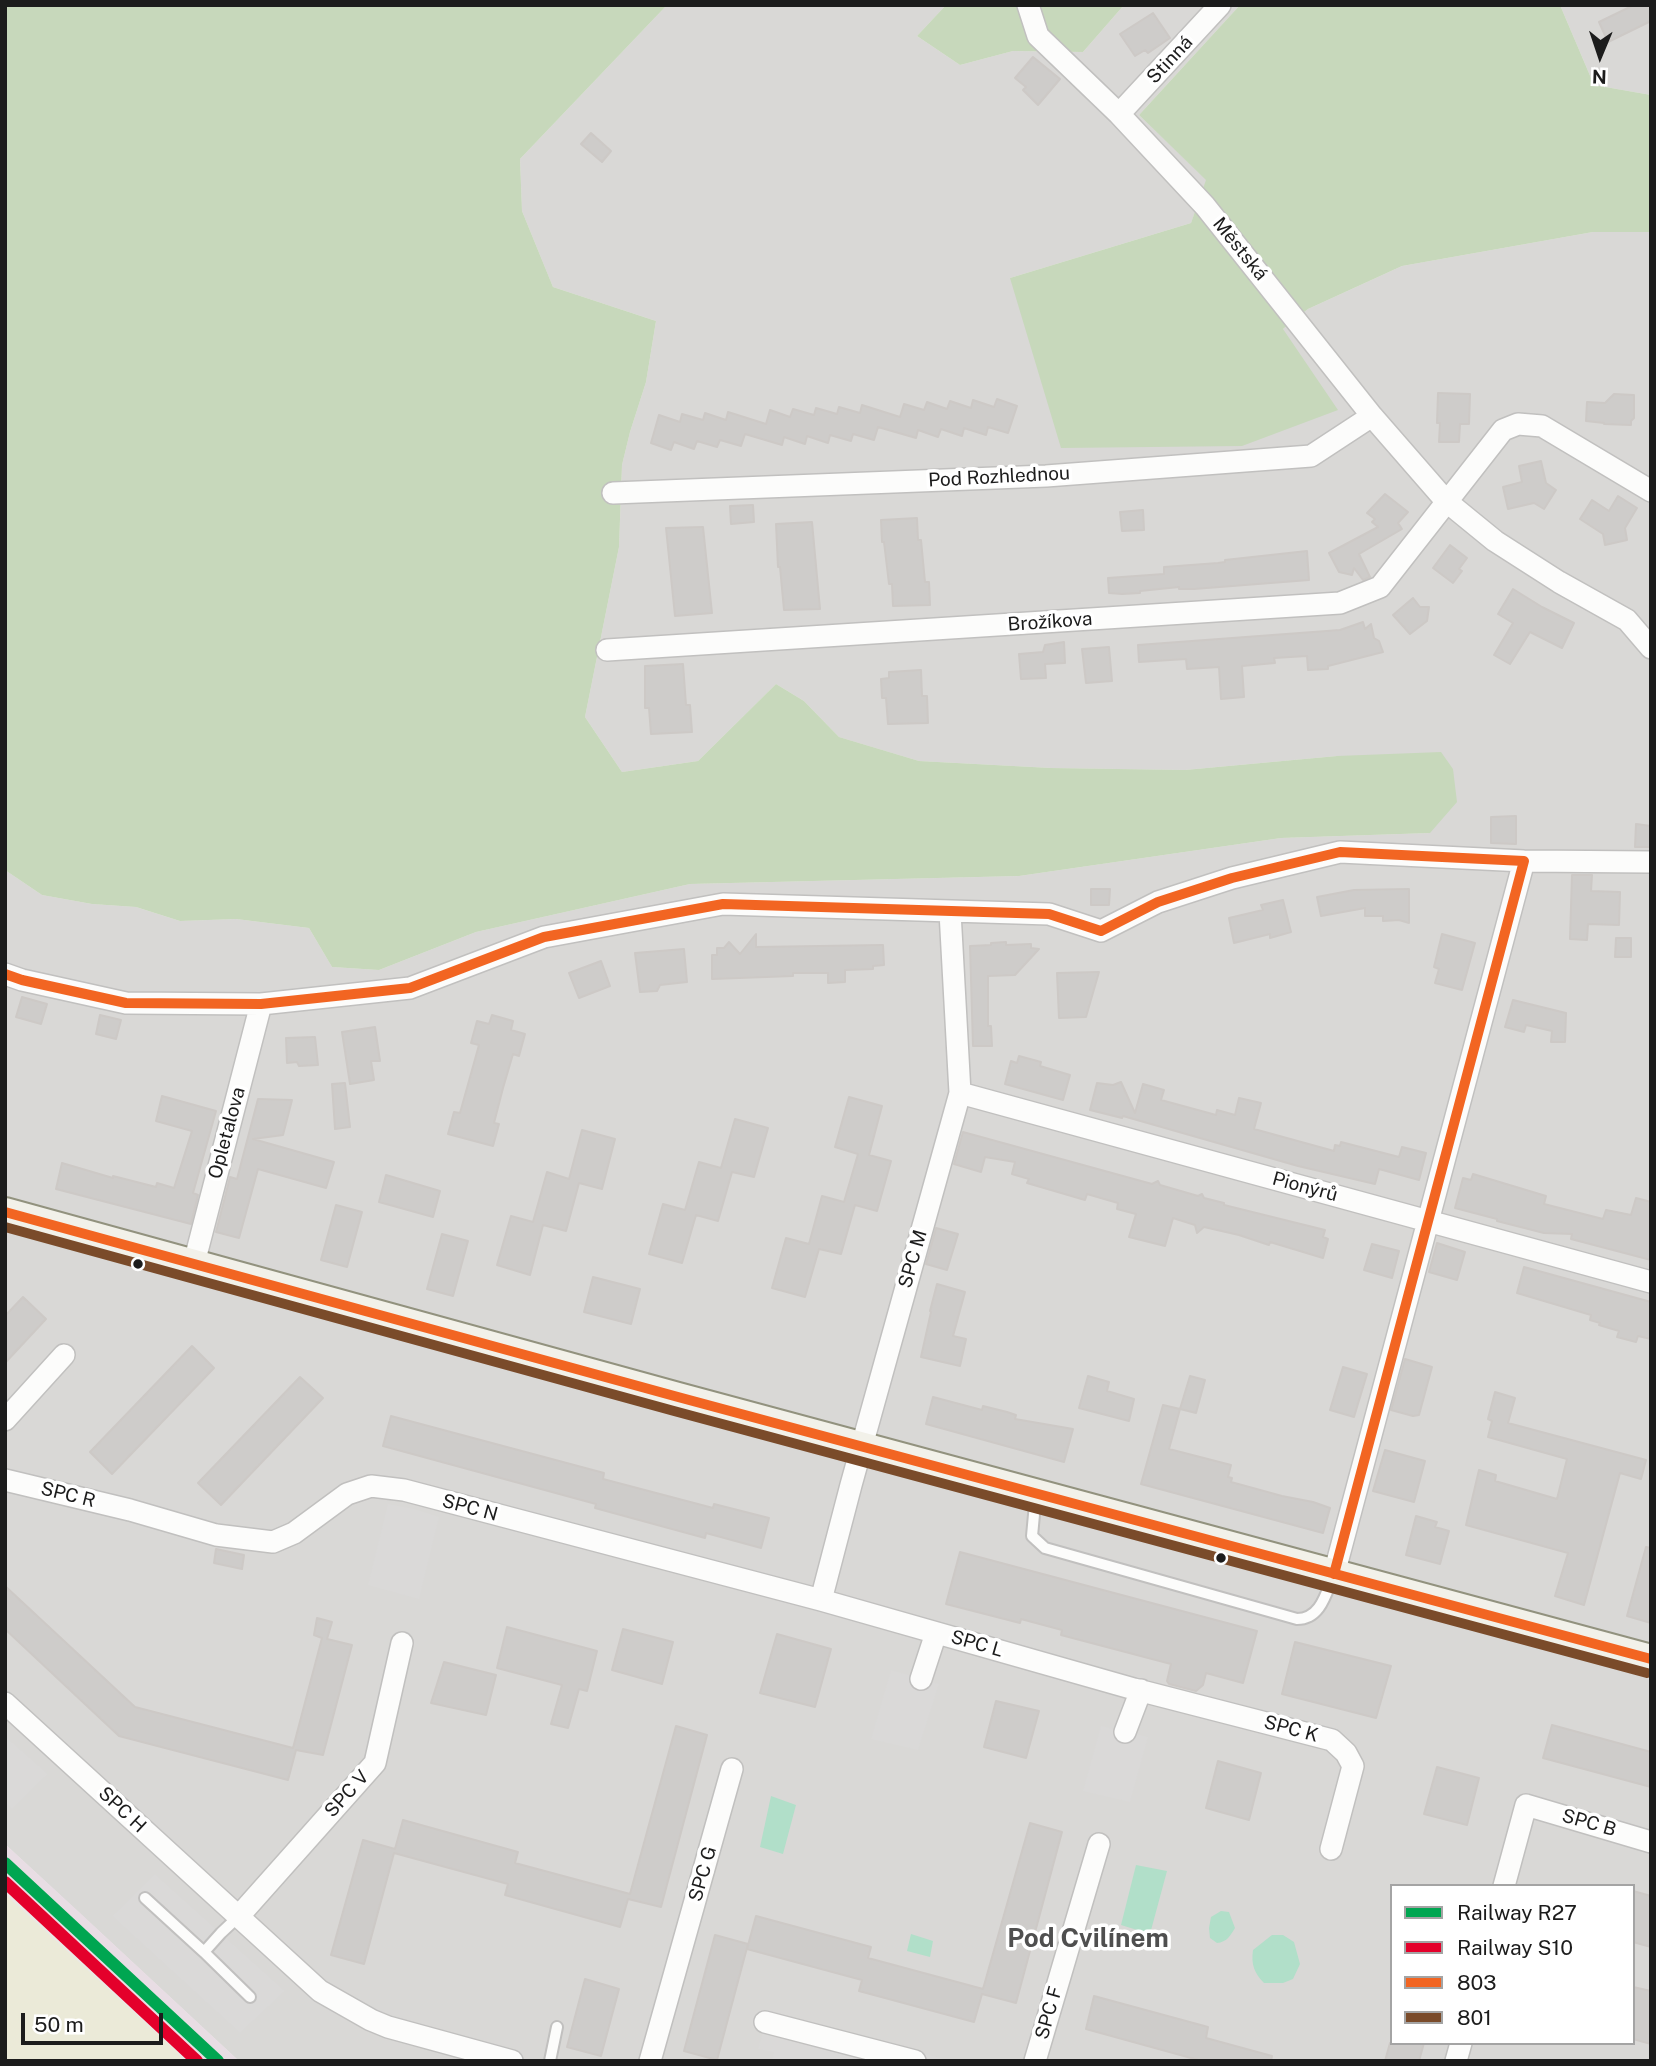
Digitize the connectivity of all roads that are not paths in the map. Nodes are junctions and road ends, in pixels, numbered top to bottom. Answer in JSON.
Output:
{"nodes":[{"id":1,"x":1028,"y":5,"type":"edge"},
{"id":2,"x":1220,"y":5,"type":"edge"},
{"id":3,"x":1119,"y":114,"type":"junction"},
{"id":4,"x":1372,"y":416,"type":"junction"},
{"id":5,"x":1651,"y":491,"type":"edge"},
{"id":6,"x":613,"y":494,"type":"dead end"},
{"id":7,"x":1446,"y":501,"type":"junction"},
{"id":8,"x":1651,"y":648,"type":"edge"},
{"id":9,"x":607,"y":650,"type":"dead end"},
{"id":10,"x":1524,"y":861,"type":"junction"},
{"id":11,"x":1651,"y":862,"type":"edge"},
{"id":12,"x":950,"y":912,"type":"junction"},
{"id":13,"x":5,"y":974,"type":"edge"},
{"id":14,"x":261,"y":1004,"type":"junction"},
{"id":15,"x":960,"y":1093,"type":"junction"},
{"id":16,"x":5,"y":1212,"type":"edge"},
{"id":17,"x":1427,"y":1220,"type":"junction"},
{"id":18,"x":194,"y":1263,"type":"junction"},
{"id":19,"x":1651,"y":1282,"type":"edge"},
{"id":20,"x":64,"y":1355,"type":"dead end"},
{"id":21,"x":5,"y":1420,"type":"edge"},
{"id":22,"x":862,"y":1446,"type":"junction"},
{"id":23,"x":5,"y":1480,"type":"edge"},
{"id":24,"x":1036,"y":1492,"type":"junction"},
{"id":25,"x":130,"y":1510,"type":"joint"},
{"id":26,"x":1334,"y":1574,"type":"junction"},
{"id":27,"x":821,"y":1600,"type":"junction"},
{"id":28,"x":936,"y":1633,"type":"junction"},
{"id":29,"x":402,"y":1643,"type":"dead end"},
{"id":30,"x":1651,"y":1659,"type":"edge"},
{"id":31,"x":921,"y":1679,"type":"dead end"},
{"id":32,"x":1137,"y":1689,"type":"junction"},
{"id":33,"x":5,"y":1703,"type":"edge"},
{"id":34,"x":1125,"y":1732,"type":"dead end"},
{"id":35,"x":733,"y":1769,"type":"dead end"},
{"id":36,"x":1651,"y":1842,"type":"edge"},
{"id":37,"x":1099,"y":1844,"type":"dead end"},
{"id":38,"x":1331,"y":1849,"type":"dead end"},
{"id":39,"x":1505,"y":1884,"type":"edge"},
{"id":40,"x":145,"y":1898,"type":"dead end"},
{"id":41,"x":238,"y":1917,"type":"junction"},
{"id":42,"x":204,"y":1952,"type":"junction"},
{"id":43,"x":250,"y":1997,"type":"dead end"},
{"id":44,"x":765,"y":2022,"type":"dead end"},
{"id":45,"x":557,"y":2027,"type":"dead end"},
{"id":46,"x":512,"y":2061,"type":"edge"},
{"id":47,"x":550,"y":2061,"type":"edge"},
{"id":48,"x":650,"y":2061,"type":"edge"},
{"id":49,"x":915,"y":2061,"type":"edge"},
{"id":50,"x":1035,"y":2061,"type":"edge"}],
"edges":[{"from":1,"to":3,"type":"street","name":"Městská"},
{"from":2,"to":3,"type":"street","name":"Stinná"},
{"from":3,"to":4,"type":"street","name":"Městská"},
{"from":4,"to":6,"type":"street","name":"Pod Rozhlednou"},
{"from":4,"to":7,"type":"street","name":"Městská"},
{"from":5,"to":7,"type":"street"},
{"from":7,"to":8,"type":"street","name":"Městská"},
{"from":7,"to":9,"type":"street","name":"Brožíkova"},
{"from":10,"to":11,"type":"street"},
{"from":10,"to":12,"type":"street"},
{"from":10,"to":17,"type":"street"},
{"from":12,"to":14,"type":"street"},
{"from":12,"to":15,"type":"street","name":"SPC M"},
{"from":13,"to":14,"type":"street"},
{"from":14,"to":18,"type":"street","name":"Opletalova"},
{"from":15,"to":17,"type":"street","name":"Pionýrů"},
{"from":15,"to":22,"type":"street","name":"SPC M"},
{"from":16,"to":18,"type":"main road"},
{"from":17,"to":19,"type":"street","name":"Pionýrů"},
{"from":17,"to":26,"type":"street"},
{"from":18,"to":22,"type":"main road"},
{"from":20,"to":21,"type":"street"},
{"from":22,"to":24,"type":"main road"},
{"from":22,"to":27,"type":"street","name":"SPC M"},
{"from":23,"to":25,"type":"street","name":"SPC R"},
{"from":24,"to":26,"type":"main road"},
{"from":24,"to":26,"type":"lane"},
{"from":25,"to":27,"type":"street","name":"SPC N"},
{"from":26,"to":30,"type":"main road"},
{"from":27,"to":28,"type":"street","name":"SPC L"},
{"from":28,"to":31,"type":"street"},
{"from":28,"to":32,"type":"street","name":"SPC L"},
{"from":29,"to":41,"type":"street","name":"SPC V"},
{"from":32,"to":34,"type":"street"},
{"from":32,"to":38,"type":"street","name":"SPC K"},
{"from":33,"to":41,"type":"street","name":"SPC H"},
{"from":35,"to":48,"type":"street","name":"SPC G"},
{"from":36,"to":39,"type":"street","name":"SPC B"},
{"from":37,"to":50,"type":"street","name":"SPC F"},
{"from":40,"to":42,"type":"lane"},
{"from":41,"to":42,"type":"lane"},
{"from":41,"to":46,"type":"street"},
{"from":42,"to":43,"type":"lane"},
{"from":44,"to":49,"type":"street"},
{"from":45,"to":47,"type":"lane"}]}
